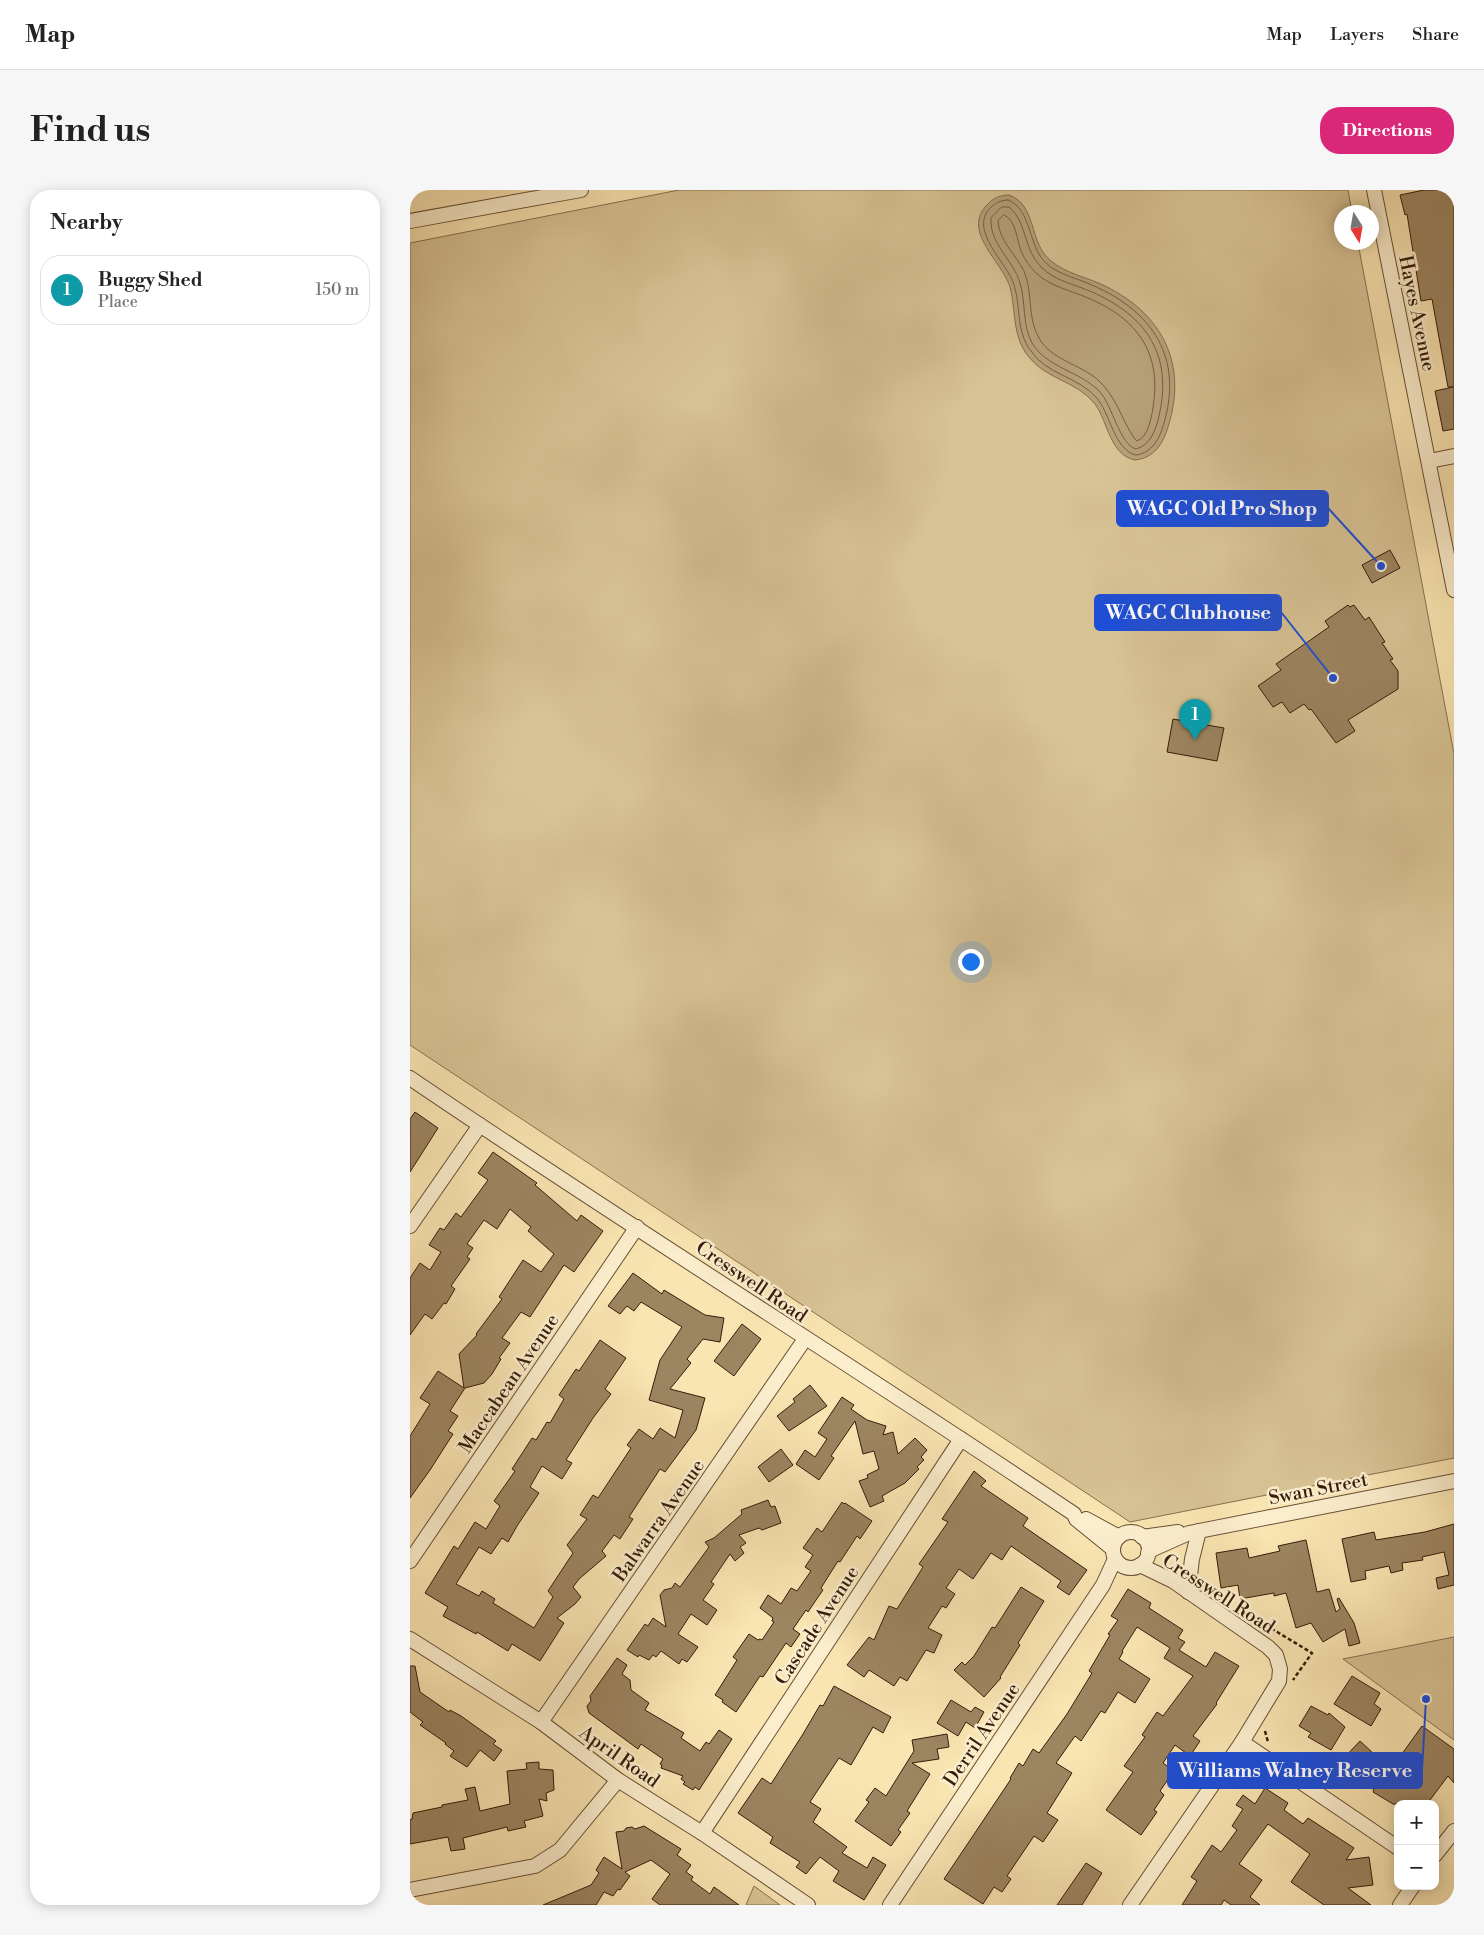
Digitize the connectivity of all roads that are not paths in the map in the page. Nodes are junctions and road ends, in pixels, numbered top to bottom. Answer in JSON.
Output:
{"nodes":[{"id":1,"x":581,"y":190,"type":"edge"},
{"id":2,"x":1374,"y":190,"type":"edge"},
{"id":3,"x":410,"y":221,"type":"edge"},
{"id":4,"x":1454,"y":456,"type":"edge"},
{"id":5,"x":1429,"y":461,"type":"junction"},
{"id":6,"x":1454,"y":590,"type":"edge"},
{"id":7,"x":410,"y":1078,"type":"edge"},
{"id":8,"x":480,"y":1125,"type":"junction"},
{"id":9,"x":410,"y":1226,"type":"edge"},
{"id":10,"x":637,"y":1227,"type":"junction"},
{"id":11,"x":805,"y":1339,"type":"junction"},
{"id":12,"x":961,"y":1439,"type":"junction"},
{"id":13,"x":1454,"y":1481,"type":"edge"},
{"id":14,"x":1194,"y":1532,"type":"junction"},
{"id":15,"x":1142,"y":1537,"type":"junction"},
{"id":16,"x":1118,"y":1553,"type":"junction"},
{"id":17,"x":1144,"y":1559,"type":"junction"},
{"id":18,"x":410,"y":1561,"type":"edge"},
{"id":19,"x":1188,"y":1592,"type":"junction"},
{"id":20,"x":410,"y":1639,"type":"edge"},
{"id":21,"x":541,"y":1722,"type":"junction"},
{"id":22,"x":1242,"y":1742,"type":"junction"},
{"id":23,"x":618,"y":1780,"type":"junction"},
{"id":24,"x":1454,"y":1831,"type":"edge"},
{"id":25,"x":702,"y":1833,"type":"junction"},
{"id":26,"x":1394,"y":1845,"type":"edge"},
{"id":27,"x":1439,"y":1850,"type":"edge"},
{"id":28,"x":410,"y":1890,"type":"edge"},
{"id":29,"x":1410,"y":1890,"type":"edge"},
{"id":30,"x":808,"y":1905,"type":"edge"},
{"id":31,"x":890,"y":1905,"type":"edge"},
{"id":32,"x":1130,"y":1905,"type":"edge"},
{"id":33,"x":1400,"y":1905,"type":"edge"}],
"edges":[{"from":1,"to":3,"type":"street"},
{"from":2,"to":5,"type":"street","name":"Hayes Avenue"},
{"from":4,"to":5,"type":"street"},
{"from":5,"to":6,"type":"street","name":"Hayes Avenue"},
{"from":7,"to":8,"type":"street","name":"Cresswell Road"},
{"from":8,"to":9,"type":"street"},
{"from":8,"to":10,"type":"street","name":"Cresswell Road"},
{"from":10,"to":11,"type":"street","name":"Cresswell Road"},
{"from":10,"to":18,"type":"street","name":"Maccabean Avenue"},
{"from":11,"to":12,"type":"street","name":"Cresswell Road"},
{"from":11,"to":21,"type":"street","name":"Balwarra Avenue"},
{"from":12,"to":16,"type":"street","name":"Cresswell Road"},
{"from":12,"to":25,"type":"street","name":"Cascade Avenue"},
{"from":13,"to":14,"type":"street","name":"Swan Street"},
{"from":14,"to":15,"type":"street","name":"Swan Street"},
{"from":14,"to":17,"type":"street","name":"Swan Street"},
{"from":14,"to":19,"type":"street"},
{"from":15,"to":16,"type":"street"},
{"from":15,"to":17,"type":"street"},
{"from":16,"to":17,"type":"street"},
{"from":16,"to":31,"type":"street","name":"Derril Avenue"},
{"from":17,"to":19,"type":"street","name":"Cresswell Road"},
{"from":19,"to":22,"type":"street","name":"Cresswell Road"},
{"from":20,"to":21,"type":"street","name":"April Road"},
{"from":21,"to":23,"type":"street","name":"April Road"},
{"from":22,"to":26,"type":"street"},
{"from":22,"to":32,"type":"street"},
{"from":23,"to":25,"type":"street","name":"April Road"},
{"from":23,"to":28,"type":"street"},
{"from":24,"to":27,"type":"street"},
{"from":25,"to":30,"type":"street","name":"April Road"},
{"from":29,"to":33,"type":"street"}]}
